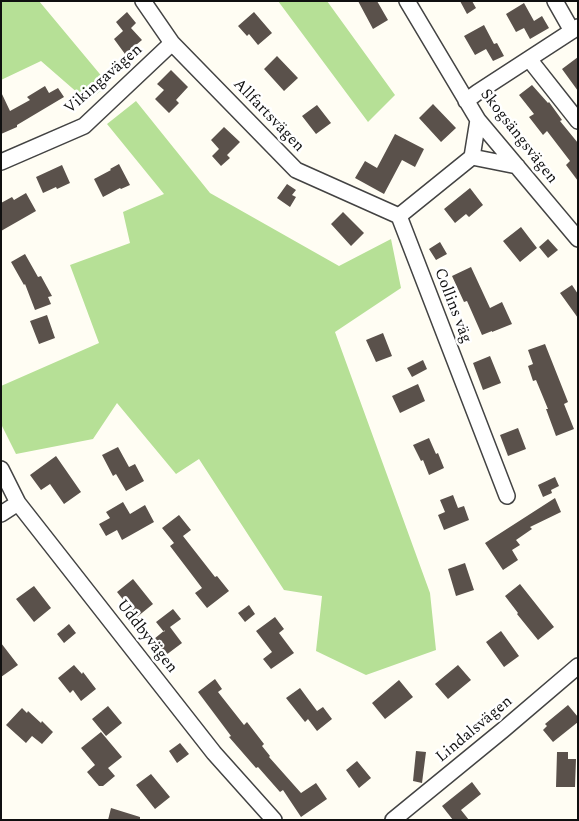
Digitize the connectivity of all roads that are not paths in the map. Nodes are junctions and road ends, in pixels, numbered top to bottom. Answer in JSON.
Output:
{"nodes":[{"id":1,"x":144,"y":1,"type":"edge"},
{"id":2,"x":407,"y":1,"type":"edge"},
{"id":3,"x":555,"y":1,"type":"edge"},
{"id":4,"x":575,"y":29,"type":"edge"},
{"id":5,"x":172,"y":43,"type":"junction"},
{"id":6,"x":529,"y":59,"type":"junction"},
{"id":7,"x":466,"y":101,"type":"junction"},
{"id":8,"x":478,"y":120,"type":"junction"},
{"id":9,"x":578,"y":121,"type":"edge"},
{"id":10,"x":472,"y":158,"type":"junction"},
{"id":11,"x":1,"y":162,"type":"edge"},
{"id":12,"x":517,"y":166,"type":"junction"},
{"id":13,"x":399,"y":216,"type":"junction"},
{"id":14,"x":578,"y":239,"type":"edge"},
{"id":15,"x":1,"y":469,"type":"edge"},
{"id":16,"x":507,"y":496,"type":"dead end"},
{"id":17,"x":18,"y":503,"type":"junction"},
{"id":18,"x":1,"y":514,"type":"edge"},
{"id":19,"x":578,"y":666,"type":"edge"},
{"id":20,"x":274,"y":820,"type":"edge"},
{"id":21,"x":393,"y":820,"type":"edge"}],
"edges":[{"from":1,"to":5,"type":"street","name":"Allfartsvägen"},
{"from":2,"to":7,"type":"street","name":"Skogsängsvägen"},
{"from":3,"to":4,"type":"street"},
{"from":4,"to":6,"type":"street"},
{"from":5,"to":11,"type":"street","name":"Vikingavägen"},
{"from":5,"to":13,"type":"street","name":"Allfartsvägen"},
{"from":6,"to":7,"type":"street"},
{"from":6,"to":9,"type":"street"},
{"from":7,"to":8,"type":"street","name":"Skogsängsvägen"},
{"from":8,"to":10,"type":"street"},
{"from":8,"to":12,"type":"street","name":"Skogsängsvägen"},
{"from":10,"to":12,"type":"street"},
{"from":10,"to":13,"type":"street"},
{"from":12,"to":14,"type":"street","name":"Skogsängsvägen"},
{"from":13,"to":16,"type":"street","name":"Collins väg"},
{"from":15,"to":17,"type":"street","name":"Uddbyvägen"},
{"from":17,"to":18,"type":"street"},
{"from":17,"to":20,"type":"street","name":"Uddbyvägen"},
{"from":19,"to":21,"type":"street","name":"Lindalsvägen"}]}
